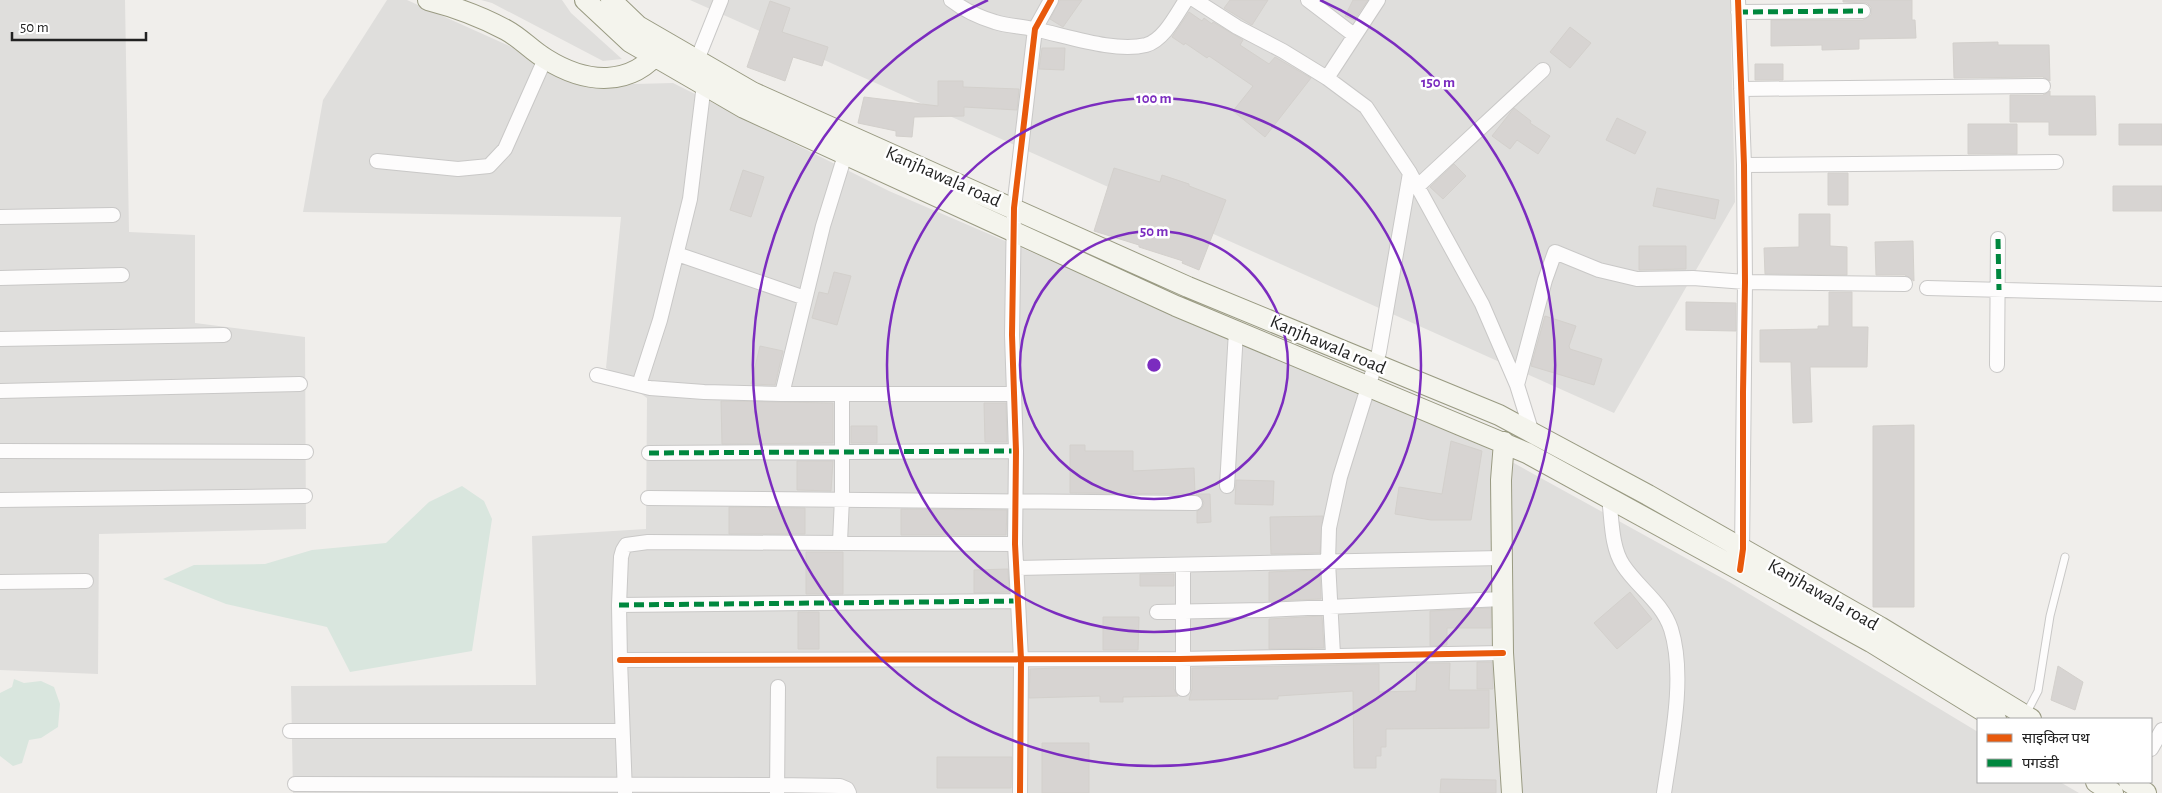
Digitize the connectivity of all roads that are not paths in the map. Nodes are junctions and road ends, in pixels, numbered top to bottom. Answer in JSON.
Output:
{"nodes":[{"id":1,"x":428,"y":0,"type":"edge"},
{"id":2,"x":585,"y":0,"type":"edge"},
{"id":3,"x":611,"y":0,"type":"edge"},
{"id":4,"x":721,"y":0,"type":"edge"},
{"id":5,"x":951,"y":0,"type":"edge"},
{"id":6,"x":1051,"y":0,"type":"edge"},
{"id":7,"x":1186,"y":0,"type":"edge"},
{"id":8,"x":1195,"y":0,"type":"edge"},
{"id":9,"x":1308,"y":0,"type":"edge"},
{"id":10,"x":1377,"y":1,"type":"edge"},
{"id":11,"x":1738,"y":6,"type":"edge"},
{"id":12,"x":1863,"y":11,"type":"dead end"},
{"id":13,"x":1035,"y":29,"type":"junction"},
{"id":14,"x":1354,"y":35,"type":"junction"},
{"id":15,"x":661,"y":49,"type":"junction"},
{"id":16,"x":545,"y":59,"type":"junction"},
{"id":17,"x":697,"y":60,"type":"junction"},
{"id":18,"x":1543,"y":70,"type":"dead end"},
{"id":19,"x":1327,"y":78,"type":"junction"},
{"id":20,"x":704,"y":84,"type":"junction"},
{"id":21,"x":2043,"y":86,"type":"dead end"},
{"id":22,"x":1741,"y":89,"type":"junction"},
{"id":23,"x":846,"y":155,"type":"junction"},
{"id":24,"x":377,"y":161,"type":"dead end"},
{"id":25,"x":2056,"y":162,"type":"dead end"},
{"id":26,"x":1744,"y":165,"type":"junction"},
{"id":27,"x":1410,"y":173,"type":"junction"},
{"id":28,"x":1418,"y":186,"type":"junction"},
{"id":29,"x":1014,"y":208,"type":"junction"},
{"id":30,"x":113,"y":216,"type":"dead end"},
{"id":31,"x":0,"y":218,"type":"edge"},
{"id":32,"x":1014,"y":232,"type":"junction"},
{"id":33,"x":1998,"y":239,"type":"dead end"},
{"id":34,"x":677,"y":254,"type":"junction"},
{"id":35,"x":122,"y":276,"type":"dead end"},
{"id":36,"x":0,"y":278,"type":"edge"},
{"id":37,"x":1746,"y":282,"type":"junction"},
{"id":38,"x":1905,"y":284,"type":"dead end"},
{"id":39,"x":1927,"y":288,"type":"dead end"},
{"id":40,"x":1999,"y":290,"type":"junction"},
{"id":41,"x":2162,"y":294,"type":"edge"},
{"id":42,"x":805,"y":298,"type":"junction"},
{"id":43,"x":1236,"y":331,"type":"junction"},
{"id":44,"x":224,"y":335,"type":"dead end"},
{"id":45,"x":0,"y":339,"type":"edge"},
{"id":46,"x":1375,"y":364,"type":"junction"},
{"id":47,"x":1997,"y":365,"type":"dead end"},
{"id":48,"x":597,"y":375,"type":"dead end"},
{"id":49,"x":300,"y":384,"type":"dead end"},
{"id":50,"x":639,"y":385,"type":"junction"},
{"id":51,"x":1369,"y":385,"type":"junction"},
{"id":52,"x":1517,"y":385,"type":"junction"},
{"id":53,"x":0,"y":391,"type":"edge"},
{"id":54,"x":782,"y":394,"type":"junction"},
{"id":55,"x":842,"y":394,"type":"junction"},
{"id":56,"x":1013,"y":394,"type":"junction"},
{"id":57,"x":1532,"y":433,"type":"junction"},
{"id":58,"x":1504,"y":442,"type":"junction"},
{"id":59,"x":1016,"y":451,"type":"junction"},
{"id":60,"x":0,"y":452,"type":"edge"},
{"id":61,"x":306,"y":452,"type":"dead end"},
{"id":62,"x":842,"y":452,"type":"junction"},
{"id":63,"x":649,"y":453,"type":"dead end"},
{"id":64,"x":1227,"y":486,"type":"dead end"},
{"id":65,"x":305,"y":496,"type":"dead end"},
{"id":66,"x":648,"y":498,"type":"dead end"},
{"id":67,"x":842,"y":498,"type":"junction"},
{"id":68,"x":1609,"y":498,"type":"junction"},
{"id":69,"x":0,"y":500,"type":"edge"},
{"id":70,"x":1016,"y":502,"type":"junction"},
{"id":71,"x":1195,"y":503,"type":"dead end"},
{"id":72,"x":840,"y":542,"type":"junction"},
{"id":73,"x":1015,"y":544,"type":"junction"},
{"id":74,"x":1743,"y":549,"type":"junction"},
{"id":75,"x":1501,"y":558,"type":"junction"},
{"id":76,"x":2065,"y":558,"type":"dead end"},
{"id":77,"x":1328,"y":562,"type":"junction"},
{"id":78,"x":1183,"y":565,"type":"junction"},
{"id":79,"x":1017,"y":568,"type":"junction"},
{"id":80,"x":1740,"y":570,"type":"junction"},
{"id":81,"x":86,"y":581,"type":"dead end"},
{"id":82,"x":0,"y":582,"type":"edge"},
{"id":83,"x":1502,"y":599,"type":"junction"},
{"id":84,"x":1018,"y":601,"type":"junction"},
{"id":85,"x":619,"y":605,"type":"junction"},
{"id":86,"x":1331,"y":607,"type":"junction"},
{"id":87,"x":1183,"y":611,"type":"junction"},
{"id":88,"x":1156,"y":612,"type":"dead end"},
{"id":89,"x":1503,"y":653,"type":"junction"},
{"id":90,"x":1333,"y":655,"type":"junction"},
{"id":91,"x":1021,"y":659,"type":"junction"},
{"id":92,"x":1183,"y":659,"type":"junction"},
{"id":93,"x":620,"y":660,"type":"junction"},
{"id":94,"x":778,"y":687,"type":"dead end"},
{"id":95,"x":1183,"y":689,"type":"dead end"},
{"id":96,"x":2028,"y":717,"type":"edge"},
{"id":97,"x":1994,"y":718,"type":"edge"},
{"id":98,"x":2162,"y":730,"type":"edge"},
{"id":99,"x":290,"y":731,"type":"dead end"},
{"id":100,"x":622,"y":731,"type":"junction"},
{"id":101,"x":2152,"y":747,"type":"edge"},
{"id":102,"x":2098,"y":783,"type":"edge"},
{"id":103,"x":295,"y":784,"type":"dead end"},
{"id":104,"x":396,"y":788,"type":"edge"},
{"id":105,"x":625,"y":788,"type":"edge"},
{"id":106,"x":777,"y":789,"type":"edge"},
{"id":107,"x":850,"y":793,"type":"edge"},
{"id":108,"x":1020,"y":793,"type":"edge"},
{"id":109,"x":1512,"y":793,"type":"edge"},
{"id":110,"x":1664,"y":793,"type":"edge"},
{"id":111,"x":2113,"y":793,"type":"edge"}],
"edges":[{"from":1,"to":16,"type":"main road"},
{"from":2,"to":15,"type":"main road","name":"Kanjhawala road"},
{"from":3,"to":15,"type":"main road","name":"Kanjhawala road"},
{"from":4,"to":17,"type":"street"},
{"from":5,"to":13,"type":"street"},
{"from":6,"to":13,"type":"street"},
{"from":7,"to":13,"type":"street"},
{"from":8,"to":19,"type":"street"},
{"from":9,"to":14,"type":"street"},
{"from":10,"to":14,"type":"street"},
{"from":11,"to":12,"type":"street"},
{"from":11,"to":22,"type":"street"},
{"from":13,"to":29,"type":"street"},
{"from":14,"to":19,"type":"street"},
{"from":15,"to":16,"type":"main road"},
{"from":15,"to":17,"type":"main road","name":"Kanjhawala road"},
{"from":15,"to":20,"type":"main road","name":"Kanjhawala road"},
{"from":16,"to":24,"type":"street"},
{"from":17,"to":29,"type":"main road","name":"Kanjhawala road"},
{"from":18,"to":28,"type":"street"},
{"from":19,"to":27,"type":"street"},
{"from":20,"to":23,"type":"main road","name":"Kanjhawala road"},
{"from":20,"to":34,"type":"street"},
{"from":21,"to":22,"type":"street"},
{"from":22,"to":26,"type":"street"},
{"from":23,"to":32,"type":"main road","name":"Kanjhawala road"},
{"from":23,"to":42,"type":"street"},
{"from":25,"to":26,"type":"street"},
{"from":26,"to":37,"type":"street"},
{"from":27,"to":28,"type":"street"},
{"from":27,"to":46,"type":"street"},
{"from":28,"to":52,"type":"street"},
{"from":29,"to":32,"type":"street"},
{"from":29,"to":46,"type":"main road","name":"Kanjhawala road"},
{"from":30,"to":31,"type":"street"},
{"from":32,"to":43,"type":"main road","name":"Kanjhawala road"},
{"from":32,"to":56,"type":"street"},
{"from":33,"to":40,"type":"street"},
{"from":34,"to":42,"type":"street"},
{"from":34,"to":50,"type":"street"},
{"from":35,"to":36,"type":"street"},
{"from":37,"to":38,"type":"street"},
{"from":37,"to":52,"type":"street"},
{"from":37,"to":74,"type":"street"},
{"from":39,"to":40,"type":"street"},
{"from":40,"to":41,"type":"street"},
{"from":40,"to":47,"type":"street"},
{"from":42,"to":54,"type":"street"},
{"from":43,"to":51,"type":"main road","name":"Kanjhawala road"},
{"from":43,"to":64,"type":"street"},
{"from":44,"to":45,"type":"street"},
{"from":46,"to":51,"type":"street"},
{"from":46,"to":57,"type":"main road","name":"Kanjhawala road"},
{"from":48,"to":50,"type":"street"},
{"from":49,"to":53,"type":"street"},
{"from":50,"to":54,"type":"street"},
{"from":51,"to":58,"type":"main road","name":"Kanjhawala road"},
{"from":51,"to":77,"type":"street"},
{"from":52,"to":57,"type":"street"},
{"from":54,"to":55,"type":"street"},
{"from":55,"to":56,"type":"street"},
{"from":55,"to":62,"type":"street"},
{"from":56,"to":59,"type":"street"},
{"from":57,"to":74,"type":"main road","name":"Kanjhawala road"},
{"from":58,"to":68,"type":"main road","name":"Kanjhawala road"},
{"from":58,"to":75,"type":"main road"},
{"from":59,"to":62,"type":"street"},
{"from":59,"to":70,"type":"street"},
{"from":60,"to":61,"type":"street"},
{"from":62,"to":63,"type":"street"},
{"from":62,"to":67,"type":"street"},
{"from":65,"to":69,"type":"street"},
{"from":66,"to":67,"type":"street"},
{"from":67,"to":70,"type":"street"},
{"from":67,"to":72,"type":"street"},
{"from":68,"to":80,"type":"main road","name":"Kanjhawala road"},
{"from":68,"to":110,"type":"street"},
{"from":70,"to":71,"type":"street"},
{"from":70,"to":73,"type":"street"},
{"from":72,"to":73,"type":"street"},
{"from":72,"to":85,"type":"street"},
{"from":73,"to":79,"type":"street"},
{"from":74,"to":80,"type":"street"},
{"from":74,"to":96,"type":"main road","name":"Kanjhawala road"},
{"from":75,"to":77,"type":"street"},
{"from":75,"to":83,"type":"main road"},
{"from":76,"to":96,"type":"lane"},
{"from":77,"to":78,"type":"street"},
{"from":77,"to":86,"type":"street"},
{"from":78,"to":79,"type":"street"},
{"from":78,"to":87,"type":"street"},
{"from":79,"to":84,"type":"street"},
{"from":80,"to":97,"type":"main road","name":"Kanjhawala road"},
{"from":81,"to":82,"type":"street"},
{"from":83,"to":86,"type":"street"},
{"from":83,"to":89,"type":"main road"},
{"from":84,"to":85,"type":"street"},
{"from":84,"to":91,"type":"street"},
{"from":85,"to":93,"type":"street"},
{"from":86,"to":87,"type":"street"},
{"from":86,"to":90,"type":"street"},
{"from":87,"to":88,"type":"street"},
{"from":87,"to":92,"type":"street"},
{"from":89,"to":90,"type":"street"},
{"from":89,"to":109,"type":"main road"},
{"from":90,"to":92,"type":"street"},
{"from":91,"to":92,"type":"street"},
{"from":91,"to":93,"type":"street"},
{"from":91,"to":108,"type":"street"},
{"from":92,"to":95,"type":"street"},
{"from":93,"to":100,"type":"street"},
{"from":94,"to":106,"type":"street"},
{"from":98,"to":101,"type":"street"},
{"from":99,"to":100,"type":"street"},
{"from":100,"to":105,"type":"street"},
{"from":102,"to":111,"type":"main road"},
{"from":103,"to":104,"type":"street"},
{"from":104,"to":105,"type":"street"},
{"from":105,"to":106,"type":"street"},
{"from":106,"to":107,"type":"street"}]}
